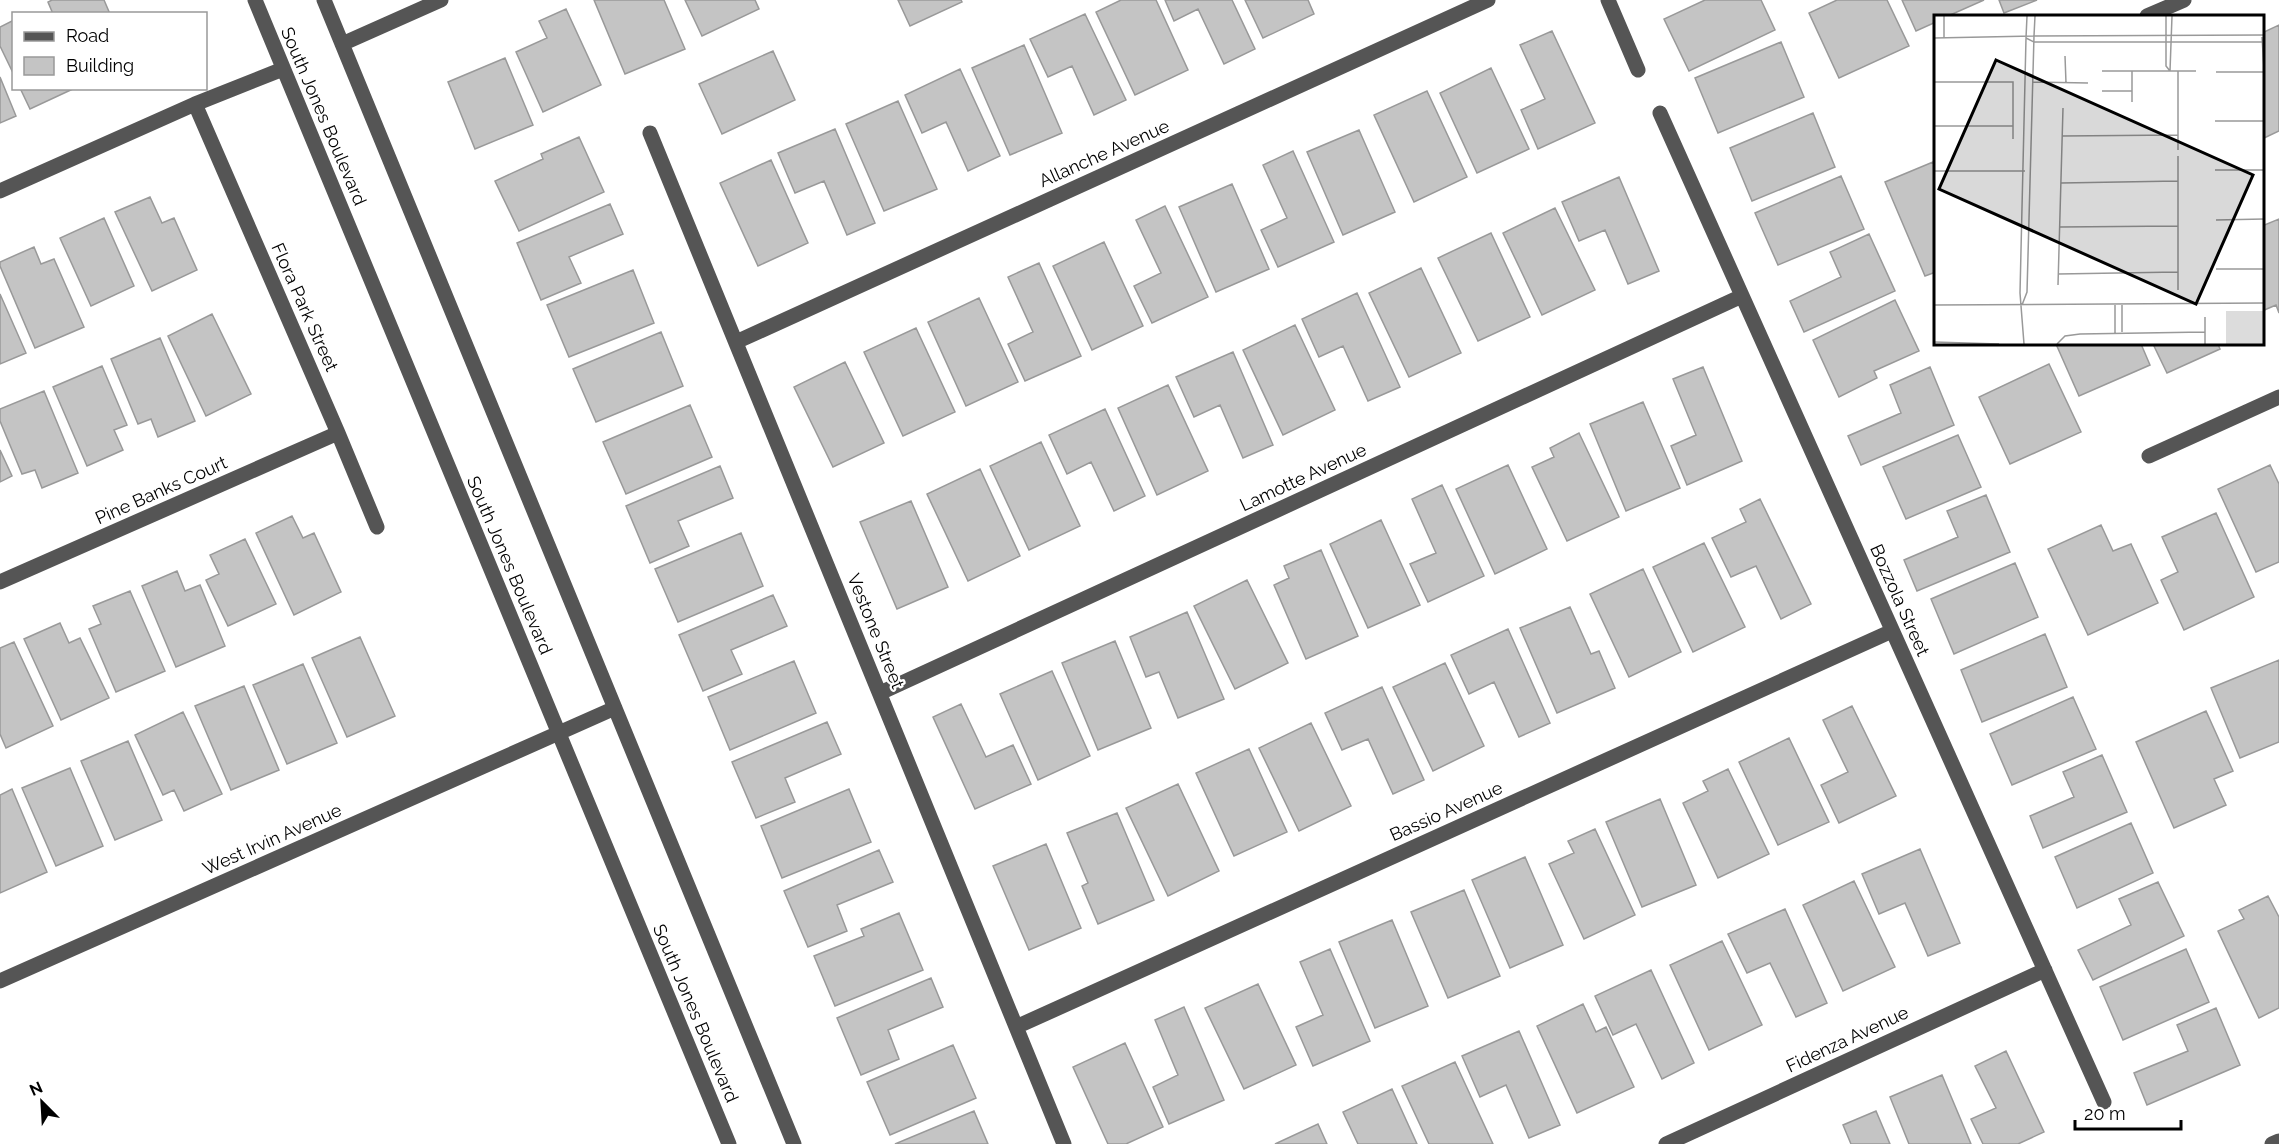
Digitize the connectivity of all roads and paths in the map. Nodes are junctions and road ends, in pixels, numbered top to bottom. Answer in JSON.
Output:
{"nodes":[{"id":1,"x":255,"y":0,"type":"edge"},
{"id":2,"x":324,"y":0,"type":"edge"},
{"id":3,"x":441,"y":0,"type":"edge"},
{"id":4,"x":1488,"y":0,"type":"edge"},
{"id":5,"x":1608,"y":0,"type":"edge"},
{"id":6,"x":2184,"y":0,"type":"edge"},
{"id":7,"x":2149,"y":15,"type":"edge"},
{"id":8,"x":342,"y":44,"type":"junction"},
{"id":9,"x":283,"y":69,"type":"junction"},
{"id":10,"x":1638,"y":70,"type":"dead end"},
{"id":11,"x":195,"y":104,"type":"junction"},
{"id":12,"x":1660,"y":113,"type":"dead end"},
{"id":13,"x":650,"y":133,"type":"dead end"},
{"id":14,"x":0,"y":191,"type":"edge"},
{"id":15,"x":1742,"y":296,"type":"junction"},
{"id":16,"x":736,"y":342,"type":"junction"},
{"id":17,"x":2279,"y":397,"type":"edge"},
{"id":18,"x":338,"y":433,"type":"junction"},
{"id":19,"x":2149,"y":456,"type":"dead end"},
{"id":20,"x":377,"y":527,"type":"dead end"},
{"id":21,"x":0,"y":582,"type":"edge"},
{"id":22,"x":1893,"y":631,"type":"junction"},
{"id":23,"x":880,"y":693,"type":"junction"},
{"id":24,"x":615,"y":708,"type":"junction"},
{"id":25,"x":559,"y":734,"type":"junction"},
{"id":26,"x":2045,"y":970,"type":"junction"},
{"id":27,"x":0,"y":981,"type":"edge"},
{"id":28,"x":1016,"y":1027,"type":"junction"},
{"id":29,"x":2104,"y":1102,"type":"dead end"},
{"id":30,"x":2279,"y":1141,"type":"edge"},
{"id":31,"x":729,"y":1144,"type":"edge"},
{"id":32,"x":794,"y":1144,"type":"edge"},
{"id":33,"x":1064,"y":1144,"type":"edge"},
{"id":34,"x":1666,"y":1144,"type":"edge"},
{"id":35,"x":2272,"y":1144,"type":"edge"}],
"edges":[{"from":1,"to":9,"type":"street","name":"South Jones Boulevard"},
{"from":2,"to":8,"type":"street"},
{"from":3,"to":8,"type":"street"},
{"from":4,"to":16,"type":"street","name":"Allanche Avenue"},
{"from":5,"to":10,"type":"street"},
{"from":6,"to":7,"type":"street"},
{"from":8,"to":24,"type":"street"},
{"from":9,"to":11,"type":"street"},
{"from":9,"to":25,"type":"street","name":"South Jones Boulevard"},
{"from":11,"to":14,"type":"street"},
{"from":11,"to":18,"type":"street","name":"Flora Park Street"},
{"from":12,"to":15,"type":"street","name":"Bozzola Street"},
{"from":13,"to":16,"type":"street","name":"Vestone Street"},
{"from":15,"to":22,"type":"street","name":"Bozzola Street"},
{"from":15,"to":23,"type":"street","name":"Lamotte Avenue"},
{"from":16,"to":23,"type":"street","name":"Vestone Street"},
{"from":17,"to":19,"type":"street"},
{"from":18,"to":20,"type":"street","name":"Flora Park Street"},
{"from":18,"to":21,"type":"street","name":"Pine Banks Court"},
{"from":22,"to":26,"type":"street","name":"Bozzola Street"},
{"from":22,"to":28,"type":"street","name":"Bassio Avenue"},
{"from":23,"to":28,"type":"street","name":"Vestone Street"},
{"from":24,"to":25,"type":"street","name":"West Irvin Avenue"},
{"from":24,"to":32,"type":"street"},
{"from":25,"to":27,"type":"street","name":"West Irvin Avenue"},
{"from":25,"to":31,"type":"street","name":"South Jones Boulevard"},
{"from":26,"to":29,"type":"street","name":"Bozzola Street"},
{"from":26,"to":34,"type":"street","name":"Fidenza Avenue"},
{"from":28,"to":33,"type":"street","name":"Vestone Street"},
{"from":30,"to":35,"type":"street"}]}
